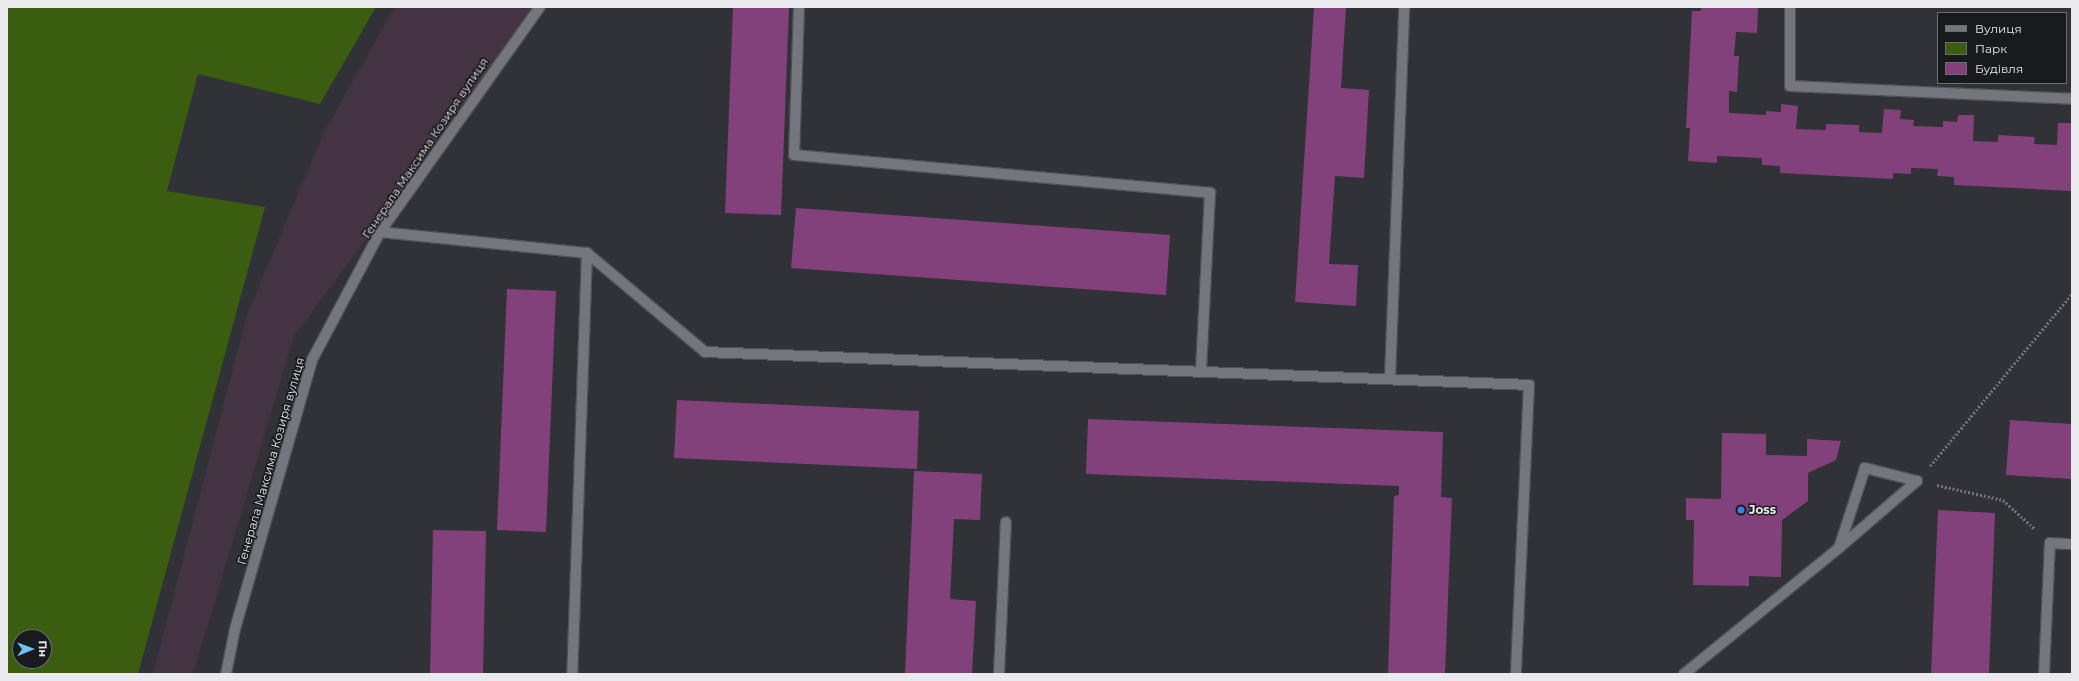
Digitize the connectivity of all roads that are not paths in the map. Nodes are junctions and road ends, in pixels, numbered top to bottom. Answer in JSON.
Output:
{"nodes":[{"id":1,"x":540,"y":7,"type":"edge"},
{"id":2,"x":799,"y":7,"type":"edge"},
{"id":3,"x":1404,"y":7,"type":"edge"},
{"id":4,"x":1790,"y":7,"type":"edge"},
{"id":5,"x":2072,"y":99,"type":"edge"},
{"id":6,"x":380,"y":232,"type":"junction"},
{"id":7,"x":587,"y":253,"type":"junction"},
{"id":8,"x":1201,"y":372,"type":"junction"},
{"id":9,"x":1390,"y":379,"type":"junction"},
{"id":10,"x":1006,"y":522,"type":"dead end"},
{"id":11,"x":2072,"y":544,"type":"edge"},
{"id":12,"x":1839,"y":548,"type":"junction"},
{"id":13,"x":226,"y":674,"type":"edge"},
{"id":14,"x":572,"y":674,"type":"edge"},
{"id":15,"x":999,"y":674,"type":"edge"},
{"id":16,"x":1516,"y":674,"type":"edge"},
{"id":17,"x":1684,"y":674,"type":"edge"},
{"id":18,"x":2044,"y":674,"type":"edge"}],
"edges":[{"from":1,"to":6,"type":"street","name":"Генерала Максима Козиря вулиця"},
{"from":2,"to":8,"type":"street"},
{"from":3,"to":9,"type":"street"},
{"from":4,"to":5,"type":"street"},
{"from":6,"to":7,"type":"street"},
{"from":6,"to":13,"type":"street","name":"Генерала Максима Козиря вулиця"},
{"from":7,"to":8,"type":"street"},
{"from":7,"to":14,"type":"street"},
{"from":8,"to":9,"type":"street"},
{"from":9,"to":16,"type":"street"},
{"from":10,"to":15,"type":"street"},
{"from":11,"to":18,"type":"street"},
{"from":12,"to":12,"type":"street"},
{"from":12,"to":17,"type":"street"}]}
